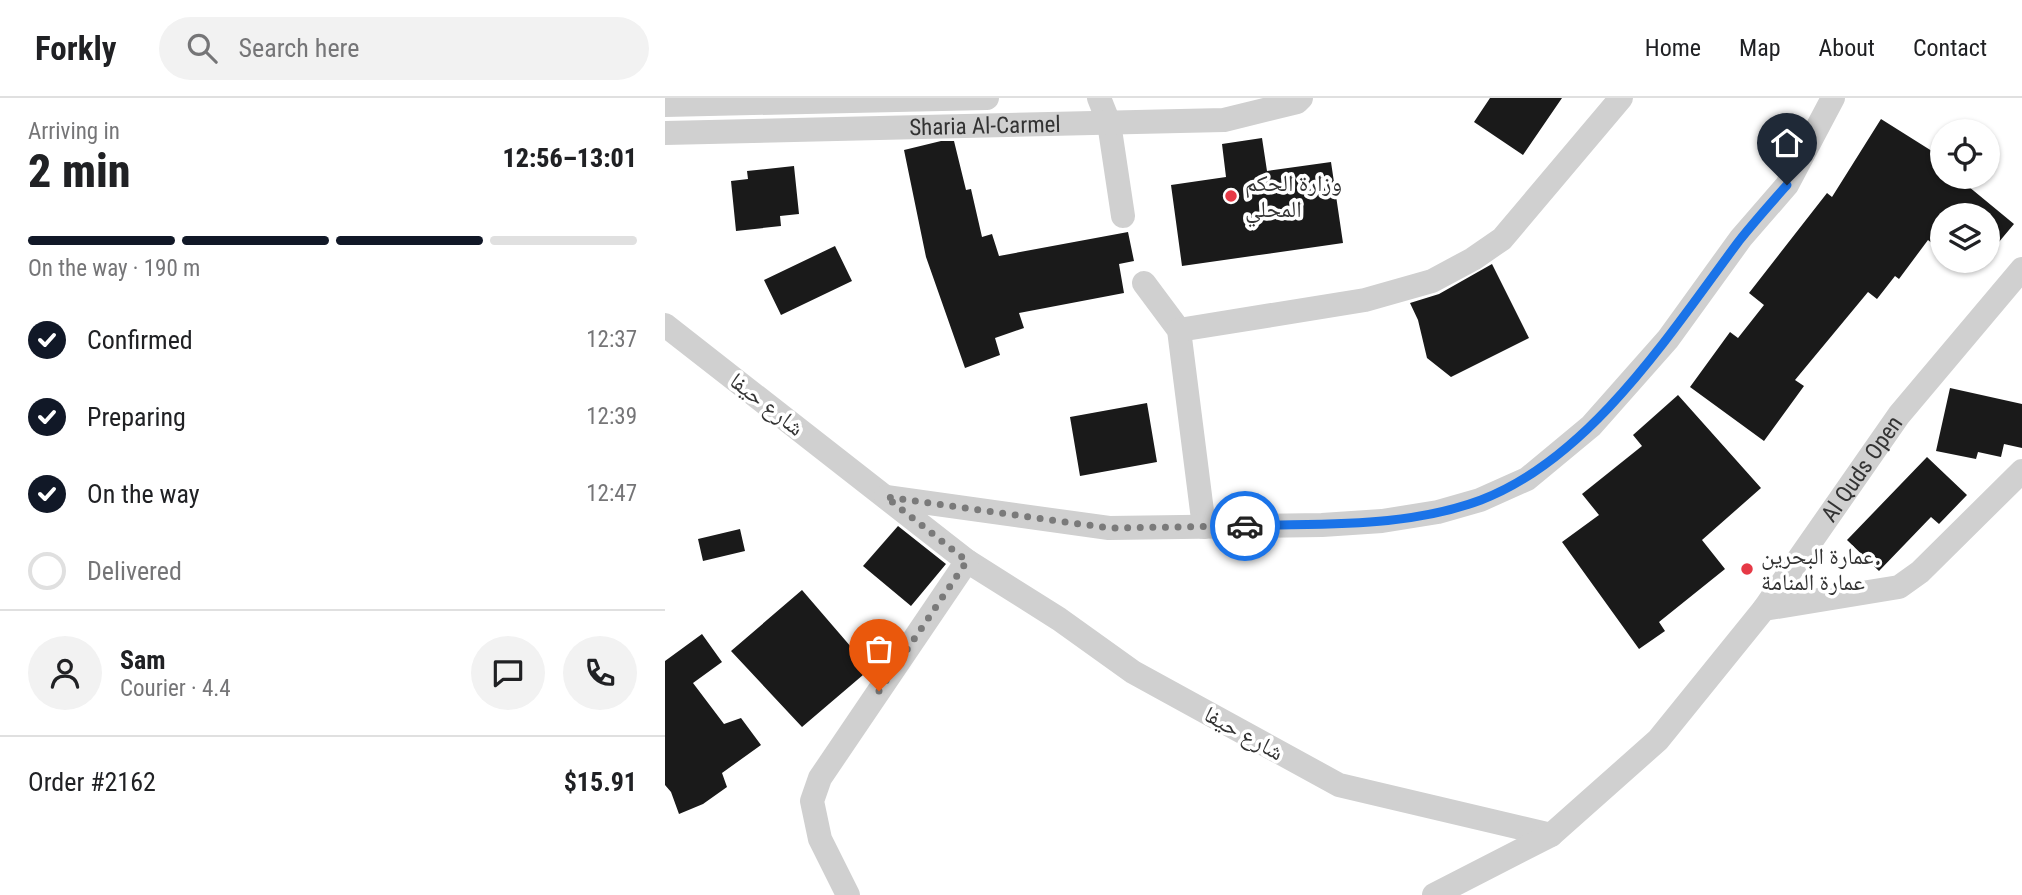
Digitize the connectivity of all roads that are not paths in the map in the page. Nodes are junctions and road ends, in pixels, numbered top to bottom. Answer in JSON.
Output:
{"nodes":[{"id":1,"x":987,"y":98,"type":"edge"},
{"id":2,"x":1099,"y":98,"type":"edge"},
{"id":3,"x":1301,"y":98,"type":"edge"},
{"id":4,"x":1621,"y":98,"type":"edge"},
{"id":5,"x":1833,"y":98,"type":"edge"},
{"id":6,"x":665,"y":106,"type":"edge"},
{"id":7,"x":1109,"y":123,"type":"junction"},
{"id":8,"x":665,"y":133,"type":"edge"},
{"id":9,"x":1123,"y":216,"type":"dead end"},
{"id":10,"x":2022,"y":269,"type":"edge"},
{"id":11,"x":1144,"y":283,"type":"dead end"},
{"id":12,"x":665,"y":325,"type":"edge"},
{"id":13,"x":1178,"y":330,"type":"junction"},
{"id":14,"x":2022,"y":471,"type":"edge"},
{"id":15,"x":886,"y":497,"type":"junction"},
{"id":16,"x":1204,"y":527,"type":"junction"},
{"id":17,"x":967,"y":561,"type":"junction"},
{"id":18,"x":1764,"y":609,"type":"junction"},
{"id":19,"x":1551,"y":835,"type":"junction"},
{"id":20,"x":848,"y":895,"type":"edge"},
{"id":21,"x":1434,"y":895,"type":"edge"}],
"edges":[{"from":1,"to":6,"type":"street"},
{"from":2,"to":7,"type":"street"},
{"from":3,"to":7,"type":"street","name":"Sharia Al-Carmel"},
{"from":4,"to":13,"type":"street"},
{"from":5,"to":16,"type":"street"},
{"from":7,"to":8,"type":"street","name":"Sharia Al-Carmel"},
{"from":7,"to":9,"type":"street"},
{"from":10,"to":18,"type":"street","name":"Al Quds Open"},
{"from":11,"to":13,"type":"street"},
{"from":12,"to":15,"type":"street","name":"شارع حيفا"},
{"from":13,"to":16,"type":"street"},
{"from":14,"to":18,"type":"street"},
{"from":15,"to":16,"type":"street"},
{"from":15,"to":17,"type":"street","name":"شارع حيفا"},
{"from":17,"to":19,"type":"street","name":"شارع حيفا"},
{"from":17,"to":20,"type":"street"},
{"from":18,"to":19,"type":"street","name":"Al Quds Open"},
{"from":19,"to":21,"type":"street"}]}
